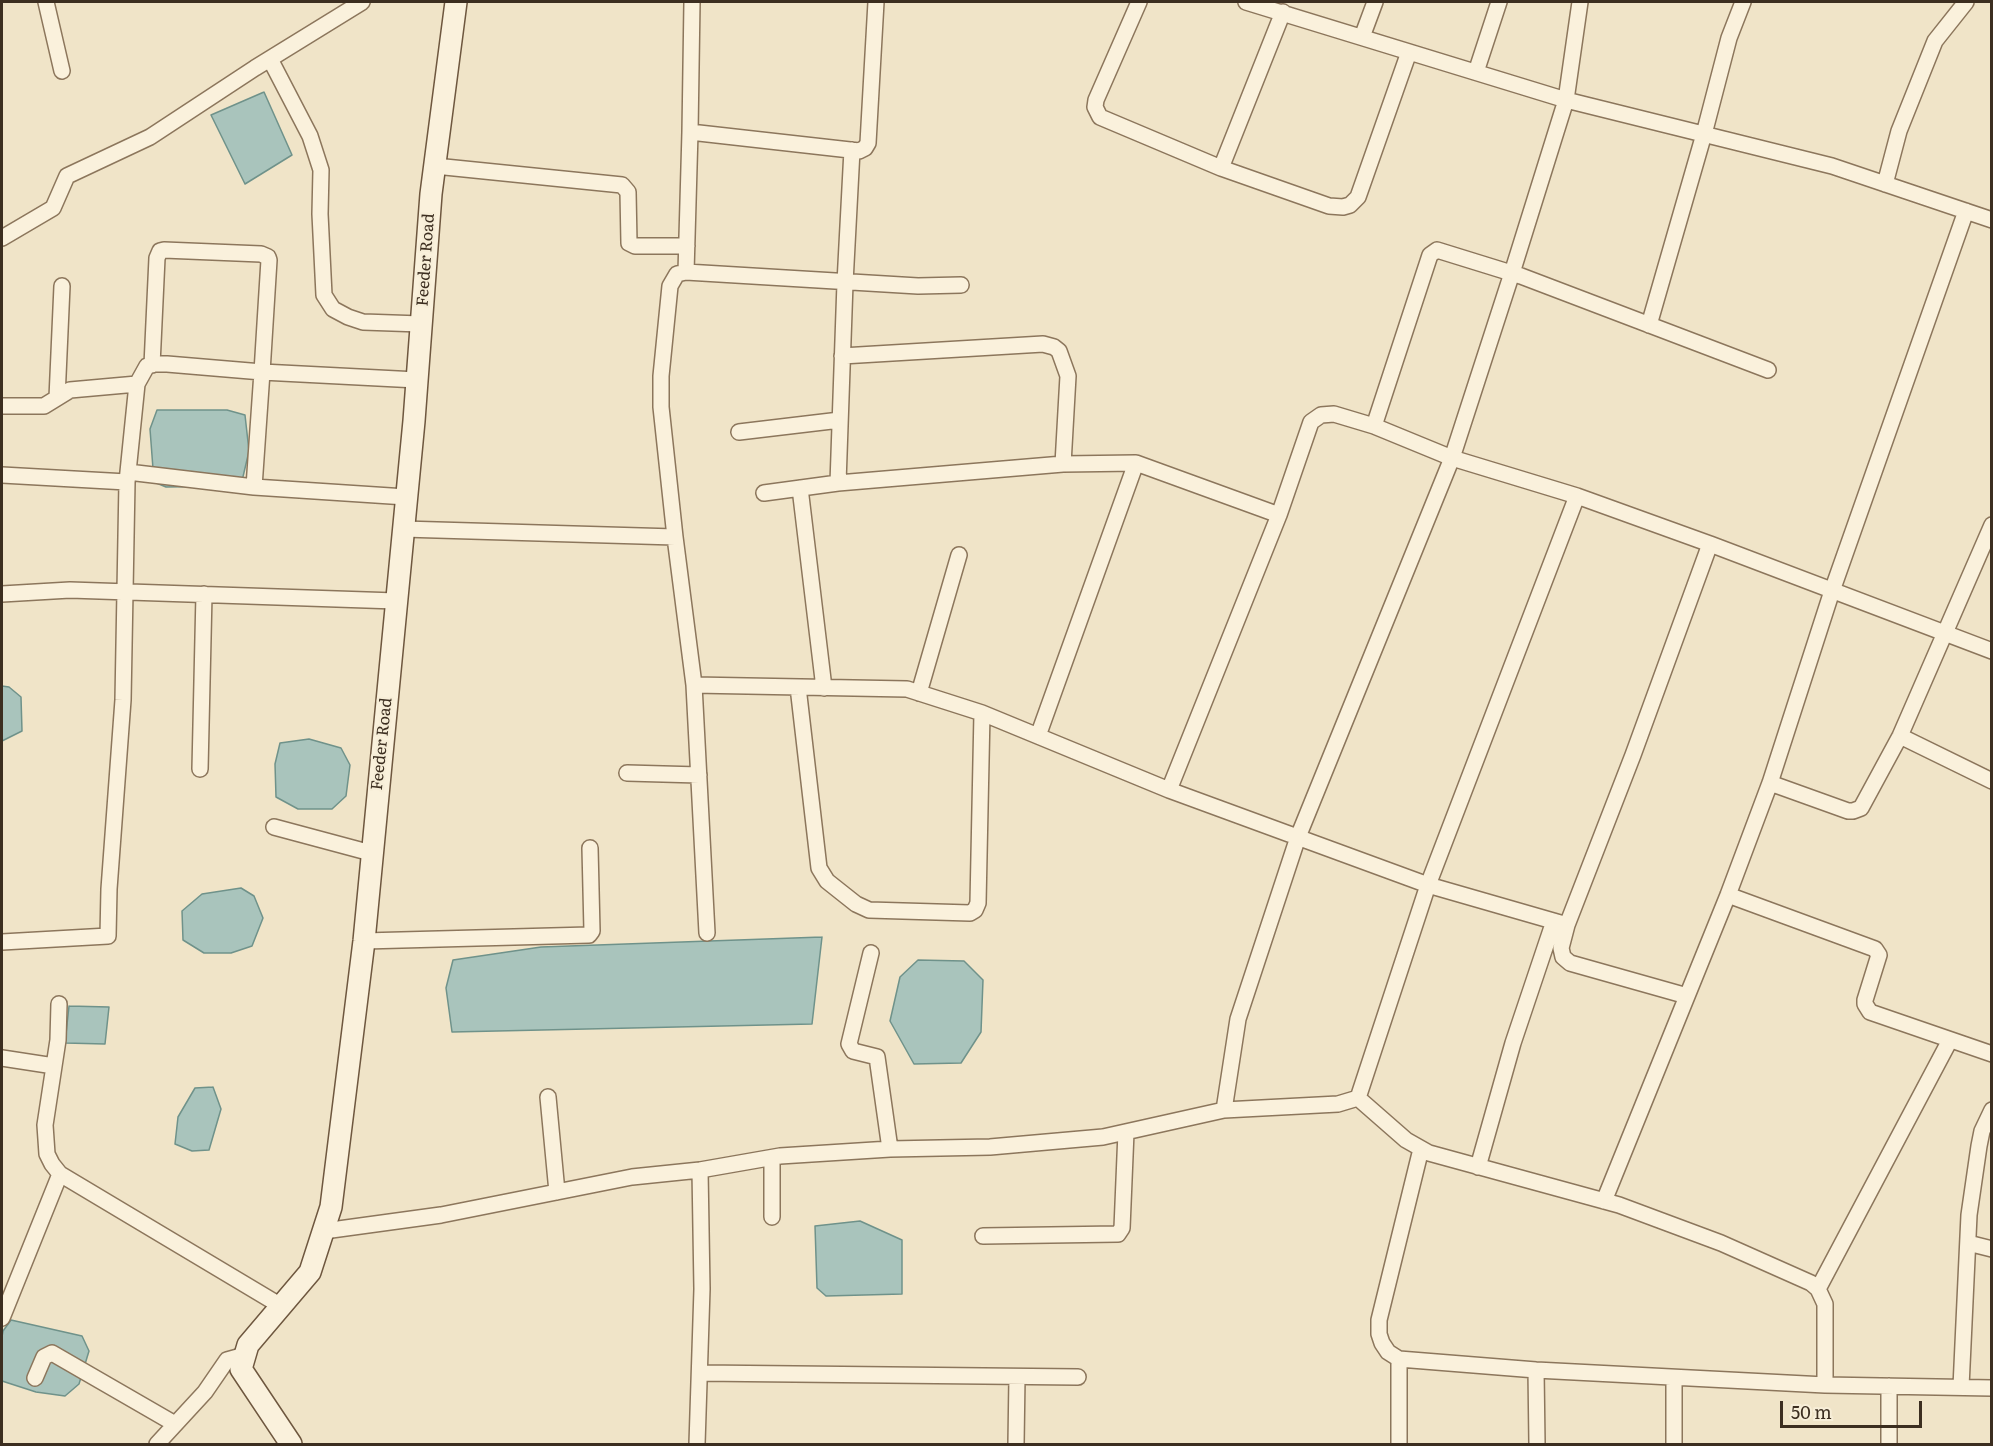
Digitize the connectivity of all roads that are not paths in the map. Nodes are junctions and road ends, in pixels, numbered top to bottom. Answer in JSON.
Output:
{"nodes":[{"id":1,"x":46,"y":2,"type":"edge"},
{"id":2,"x":362,"y":2,"type":"edge"},
{"id":3,"x":456,"y":2,"type":"edge"},
{"id":4,"x":692,"y":2,"type":"edge"},
{"id":5,"x":876,"y":2,"type":"edge"},
{"id":6,"x":1139,"y":2,"type":"edge"},
{"id":7,"x":1250,"y":2,"type":"edge"},
{"id":8,"x":1375,"y":2,"type":"edge"},
{"id":9,"x":1499,"y":2,"type":"edge"},
{"id":10,"x":1580,"y":2,"type":"edge"},
{"id":11,"x":1743,"y":2,"type":"edge"},
{"id":12,"x":1966,"y":2,"type":"edge"},
{"id":13,"x":1283,"y":12,"type":"junction"},
{"id":14,"x":1362,"y":37,"type":"junction"},
{"id":15,"x":1409,"y":52,"type":"junction"},
{"id":16,"x":270,"y":59,"type":"junction"},
{"id":17,"x":62,"y":71,"type":"dead end"},
{"id":18,"x":1476,"y":72,"type":"junction"},
{"id":19,"x":1566,"y":100,"type":"junction"},
{"id":20,"x":690,"y":132,"type":"junction"},
{"id":21,"x":1704,"y":134,"type":"junction"},
{"id":22,"x":852,"y":150,"type":"junction"},
{"id":23,"x":435,"y":166,"type":"junction"},
{"id":24,"x":1221,"y":168,"type":"junction"},
{"id":25,"x":1885,"y":184,"type":"junction"},
{"id":26,"x":1966,"y":211,"type":"junction"},
{"id":27,"x":1992,"y":220,"type":"edge"},
{"id":28,"x":2,"y":238,"type":"edge"},
{"id":29,"x":687,"y":246,"type":"junction"},
{"id":30,"x":686,"y":272,"type":"junction"},
{"id":31,"x":1512,"y":273,"type":"junction"},
{"id":32,"x":845,"y":283,"type":"junction"},
{"id":33,"x":961,"y":285,"type":"dead end"},
{"id":34,"x":62,"y":286,"type":"dead end"},
{"id":35,"x":421,"y":324,"type":"junction"},
{"id":36,"x":1649,"y":325,"type":"junction"},
{"id":37,"x":842,"y":356,"type":"junction"},
{"id":38,"x":152,"y":364,"type":"junction"},
{"id":39,"x":1768,"y":370,"type":"dead end"},
{"id":40,"x":262,"y":372,"type":"junction"},
{"id":41,"x":417,"y":380,"type":"junction"},
{"id":42,"x":137,"y":384,"type":"junction"},
{"id":43,"x":57,"y":398,"type":"junction"},
{"id":44,"x":2,"y":406,"type":"edge"},
{"id":45,"x":840,"y":420,"type":"junction"},
{"id":46,"x":1374,"y":426,"type":"junction"},
{"id":47,"x":739,"y":432,"type":"dead end"},
{"id":48,"x":1452,"y":458,"type":"junction"},
{"id":49,"x":1063,"y":464,"type":"junction"},
{"id":50,"x":1136,"y":464,"type":"junction"},
{"id":51,"x":2,"y":475,"type":"edge"},
{"id":52,"x":128,"y":477,"type":"junction"},
{"id":53,"x":838,"y":483,"type":"junction"},
{"id":54,"x":254,"y":487,"type":"junction"},
{"id":55,"x":800,"y":488,"type":"junction"},
{"id":56,"x":764,"y":493,"type":"dead end"},
{"id":57,"x":1577,"y":496,"type":"junction"},
{"id":58,"x":406,"y":497,"type":"junction"},
{"id":59,"x":1280,"y":515,"type":"junction"},
{"id":60,"x":1992,"y":525,"type":"edge"},
{"id":61,"x":403,"y":529,"type":"junction"},
{"id":62,"x":675,"y":537,"type":"junction"},
{"id":63,"x":1710,"y":544,"type":"junction"},
{"id":64,"x":959,"y":555,"type":"dead end"},
{"id":65,"x":1832,"y":591,"type":"junction"},
{"id":66,"x":124,"y":592,"type":"junction"},
{"id":67,"x":2,"y":594,"type":"edge"},
{"id":68,"x":204,"y":594,"type":"junction"},
{"id":69,"x":396,"y":601,"type":"junction"},
{"id":70,"x":1944,"y":632,"type":"junction"},
{"id":71,"x":1992,"y":651,"type":"edge"},
{"id":72,"x":694,"y":685,"type":"junction"},
{"id":73,"x":798,"y":687,"type":"junction"},
{"id":74,"x":824,"y":688,"type":"junction"},
{"id":75,"x":920,"y":693,"type":"junction"},
{"id":76,"x":982,"y":713,"type":"junction"},
{"id":77,"x":1038,"y":736,"type":"junction"},
{"id":78,"x":1900,"y":736,"type":"junction"},
{"id":79,"x":200,"y":769,"type":"dead end"},
{"id":80,"x":627,"y":773,"type":"dead end"},
{"id":81,"x":699,"y":775,"type":"junction"},
{"id":82,"x":1992,"y":781,"type":"edge"},
{"id":83,"x":1770,"y":783,"type":"junction"},
{"id":84,"x":1169,"y":790,"type":"junction"},
{"id":85,"x":274,"y":827,"type":"dead end"},
{"id":86,"x":1298,"y":837,"type":"junction"},
{"id":87,"x":590,"y":848,"type":"dead end"},
{"id":88,"x":371,"y":853,"type":"junction"},
{"id":89,"x":1428,"y":885,"type":"junction"},
{"id":90,"x":1728,"y":895,"type":"junction"},
{"id":91,"x":1561,"y":923,"type":"junction"},
{"id":92,"x":707,"y":933,"type":"dead end"},
{"id":93,"x":364,"y":941,"type":"junction"},
{"id":94,"x":2,"y":942,"type":"edge"},
{"id":95,"x":871,"y":953,"type":"dead end"},
{"id":96,"x":1687,"y":996,"type":"junction"},
{"id":97,"x":59,"y":1004,"type":"dead end"},
{"id":98,"x":1950,"y":1040,"type":"junction"},
{"id":99,"x":1992,"y":1054,"type":"edge"},
{"id":100,"x":2,"y":1058,"type":"edge"},
{"id":101,"x":54,"y":1066,"type":"junction"},
{"id":102,"x":548,"y":1097,"type":"dead end"},
{"id":103,"x":1358,"y":1098,"type":"junction"},
{"id":104,"x":1224,"y":1110,"type":"junction"},
{"id":105,"x":1992,"y":1110,"type":"edge"},
{"id":106,"x":1126,"y":1132,"type":"junction"},
{"id":107,"x":890,"y":1149,"type":"junction"},
{"id":108,"x":1421,"y":1149,"type":"junction"},
{"id":109,"x":772,"y":1158,"type":"junction"},
{"id":110,"x":1478,"y":1167,"type":"junction"},
{"id":111,"x":700,"y":1170,"type":"junction"},
{"id":112,"x":60,"y":1174,"type":"junction"},
{"id":113,"x":557,"y":1192,"type":"junction"},
{"id":114,"x":1604,"y":1201,"type":"junction"},
{"id":115,"x":772,"y":1217,"type":"dead end"},
{"id":116,"x":324,"y":1231,"type":"junction"},
{"id":117,"x":983,"y":1236,"type":"dead end"},
{"id":118,"x":1968,"y":1242,"type":"junction"},
{"id":119,"x":1992,"y":1249,"type":"edge"},
{"id":120,"x":1818,"y":1289,"type":"junction"},
{"id":121,"x":281,"y":1306,"type":"junction"},
{"id":122,"x":2,"y":1318,"type":"edge"},
{"id":123,"x":245,"y":1355,"type":"junction"},
{"id":124,"x":1399,"y":1359,"type":"junction"},
{"id":125,"x":1536,"y":1370,"type":"junction"},
{"id":126,"x":700,"y":1373,"type":"junction"},
{"id":127,"x":1017,"y":1377,"type":"junction"},
{"id":128,"x":1078,"y":1377,"type":"dead end"},
{"id":129,"x":35,"y":1378,"type":"dead end"},
{"id":130,"x":1674,"y":1378,"type":"junction"},
{"id":131,"x":1825,"y":1385,"type":"junction"},
{"id":132,"x":1889,"y":1386,"type":"junction"},
{"id":133,"x":1961,"y":1387,"type":"junction"},
{"id":134,"x":1992,"y":1388,"type":"edge"},
{"id":135,"x":175,"y":1424,"type":"junction"},
{"id":136,"x":157,"y":1444,"type":"edge"},
{"id":137,"x":291,"y":1444,"type":"edge"},
{"id":138,"x":695,"y":1444,"type":"edge"},
{"id":139,"x":1016,"y":1444,"type":"edge"},
{"id":140,"x":1399,"y":1444,"type":"edge"},
{"id":141,"x":1537,"y":1444,"type":"edge"},
{"id":142,"x":1674,"y":1444,"type":"edge"},
{"id":143,"x":1889,"y":1444,"type":"edge"}],
"edges":[{"from":1,"to":17,"type":"street"},
{"from":2,"to":16,"type":"street"},
{"from":3,"to":23,"type":"street","name":"Feeder Road"},
{"from":4,"to":20,"type":"street"},
{"from":5,"to":22,"type":"street"},
{"from":6,"to":24,"type":"street"},
{"from":7,"to":13,"type":"street"},
{"from":8,"to":14,"type":"street"},
{"from":9,"to":18,"type":"street"},
{"from":10,"to":19,"type":"street"},
{"from":11,"to":21,"type":"street"},
{"from":12,"to":25,"type":"street"},
{"from":13,"to":14,"type":"street"},
{"from":13,"to":24,"type":"street"},
{"from":14,"to":15,"type":"street"},
{"from":15,"to":18,"type":"street"},
{"from":15,"to":24,"type":"street"},
{"from":16,"to":28,"type":"street"},
{"from":16,"to":35,"type":"street"},
{"from":18,"to":19,"type":"street"},
{"from":19,"to":21,"type":"street"},
{"from":19,"to":31,"type":"street"},
{"from":20,"to":22,"type":"street"},
{"from":20,"to":29,"type":"street"},
{"from":21,"to":25,"type":"street"},
{"from":21,"to":36,"type":"street"},
{"from":22,"to":32,"type":"street"},
{"from":23,"to":29,"type":"street"},
{"from":23,"to":35,"type":"street","name":"Feeder Road"},
{"from":25,"to":26,"type":"street"},
{"from":26,"to":27,"type":"street"},
{"from":26,"to":65,"type":"street"},
{"from":29,"to":30,"type":"street"},
{"from":30,"to":32,"type":"street"},
{"from":30,"to":62,"type":"street"},
{"from":31,"to":36,"type":"street"},
{"from":31,"to":46,"type":"street"},
{"from":31,"to":48,"type":"street"},
{"from":32,"to":33,"type":"street"},
{"from":32,"to":37,"type":"street"},
{"from":34,"to":43,"type":"street"},
{"from":35,"to":41,"type":"street","name":"Feeder Road"},
{"from":36,"to":39,"type":"street"},
{"from":37,"to":45,"type":"street"},
{"from":37,"to":49,"type":"street"},
{"from":38,"to":40,"type":"street"},
{"from":38,"to":40,"type":"street"},
{"from":38,"to":42,"type":"street"},
{"from":40,"to":41,"type":"street"},
{"from":40,"to":54,"type":"street"},
{"from":41,"to":58,"type":"street","name":"Feeder Road"},
{"from":42,"to":43,"type":"street"},
{"from":42,"to":52,"type":"street"},
{"from":43,"to":44,"type":"street"},
{"from":45,"to":47,"type":"street"},
{"from":45,"to":53,"type":"street"},
{"from":46,"to":48,"type":"street"},
{"from":46,"to":59,"type":"street"},
{"from":48,"to":57,"type":"street"},
{"from":48,"to":86,"type":"street"},
{"from":49,"to":50,"type":"street"},
{"from":49,"to":53,"type":"street"},
{"from":50,"to":59,"type":"street"},
{"from":50,"to":77,"type":"street"},
{"from":51,"to":52,"type":"street"},
{"from":52,"to":54,"type":"street"},
{"from":52,"to":66,"type":"street"},
{"from":53,"to":55,"type":"street"},
{"from":54,"to":58,"type":"street"},
{"from":55,"to":56,"type":"street"},
{"from":55,"to":74,"type":"street"},
{"from":57,"to":63,"type":"street"},
{"from":57,"to":89,"type":"street"},
{"from":58,"to":61,"type":"street","name":"Feeder Road"},
{"from":59,"to":84,"type":"street"},
{"from":60,"to":70,"type":"street"},
{"from":61,"to":62,"type":"street"},
{"from":61,"to":69,"type":"street","name":"Feeder Road"},
{"from":62,"to":72,"type":"street"},
{"from":63,"to":65,"type":"street"},
{"from":63,"to":91,"type":"street"},
{"from":64,"to":75,"type":"street"},
{"from":65,"to":70,"type":"street"},
{"from":65,"to":83,"type":"street"},
{"from":66,"to":67,"type":"street"},
{"from":66,"to":68,"type":"street"},
{"from":66,"to":94,"type":"street"},
{"from":68,"to":69,"type":"street"},
{"from":68,"to":79,"type":"street"},
{"from":69,"to":88,"type":"street","name":"Feeder Road"},
{"from":70,"to":71,"type":"street"},
{"from":70,"to":78,"type":"street"},
{"from":72,"to":73,"type":"street"},
{"from":72,"to":81,"type":"street"},
{"from":73,"to":74,"type":"street"},
{"from":73,"to":76,"type":"street"},
{"from":74,"to":75,"type":"street"},
{"from":75,"to":76,"type":"street"},
{"from":76,"to":77,"type":"street"},
{"from":77,"to":84,"type":"street"},
{"from":78,"to":82,"type":"street"},
{"from":78,"to":83,"type":"street"},
{"from":80,"to":81,"type":"street"},
{"from":81,"to":92,"type":"street"},
{"from":83,"to":90,"type":"street"},
{"from":84,"to":86,"type":"street"},
{"from":85,"to":88,"type":"street"},
{"from":86,"to":89,"type":"street"},
{"from":86,"to":104,"type":"street"},
{"from":87,"to":93,"type":"street"},
{"from":88,"to":93,"type":"street","name":"Feeder Road"},
{"from":89,"to":91,"type":"street"},
{"from":89,"to":103,"type":"street"},
{"from":90,"to":96,"type":"street"},
{"from":90,"to":98,"type":"street"},
{"from":91,"to":96,"type":"street"},
{"from":91,"to":110,"type":"street"},
{"from":93,"to":116,"type":"street","name":"Feeder Road"},
{"from":95,"to":107,"type":"street"},
{"from":96,"to":114,"type":"street"},
{"from":97,"to":101,"type":"street"},
{"from":98,"to":99,"type":"street"},
{"from":98,"to":120,"type":"street"},
{"from":100,"to":101,"type":"street"},
{"from":101,"to":112,"type":"street"},
{"from":102,"to":113,"type":"street"},
{"from":103,"to":104,"type":"street"},
{"from":103,"to":108,"type":"street"},
{"from":104,"to":106,"type":"street"},
{"from":105,"to":118,"type":"street"},
{"from":106,"to":107,"type":"street"},
{"from":106,"to":117,"type":"street"},
{"from":107,"to":109,"type":"street"},
{"from":108,"to":110,"type":"street"},
{"from":108,"to":124,"type":"street"},
{"from":109,"to":111,"type":"street"},
{"from":109,"to":115,"type":"street"},
{"from":110,"to":114,"type":"street"},
{"from":111,"to":113,"type":"street"},
{"from":111,"to":126,"type":"street"},
{"from":112,"to":121,"type":"street"},
{"from":112,"to":122,"type":"street"},
{"from":113,"to":116,"type":"street"},
{"from":114,"to":120,"type":"street"},
{"from":116,"to":121,"type":"street","name":"Feeder Road"},
{"from":118,"to":119,"type":"street"},
{"from":118,"to":133,"type":"street"},
{"from":120,"to":131,"type":"street"},
{"from":121,"to":123,"type":"street","name":"Feeder Road"},
{"from":123,"to":135,"type":"street"},
{"from":123,"to":137,"type":"street"},
{"from":124,"to":125,"type":"street"},
{"from":124,"to":140,"type":"street"},
{"from":125,"to":130,"type":"street"},
{"from":125,"to":141,"type":"street"},
{"from":126,"to":127,"type":"street"},
{"from":126,"to":138,"type":"street"},
{"from":127,"to":128,"type":"street"},
{"from":127,"to":139,"type":"street"},
{"from":129,"to":135,"type":"street"},
{"from":130,"to":131,"type":"street"},
{"from":130,"to":142,"type":"street"},
{"from":131,"to":132,"type":"street"},
{"from":132,"to":133,"type":"street"},
{"from":132,"to":143,"type":"street"},
{"from":133,"to":134,"type":"street"},
{"from":135,"to":136,"type":"street"}]}
